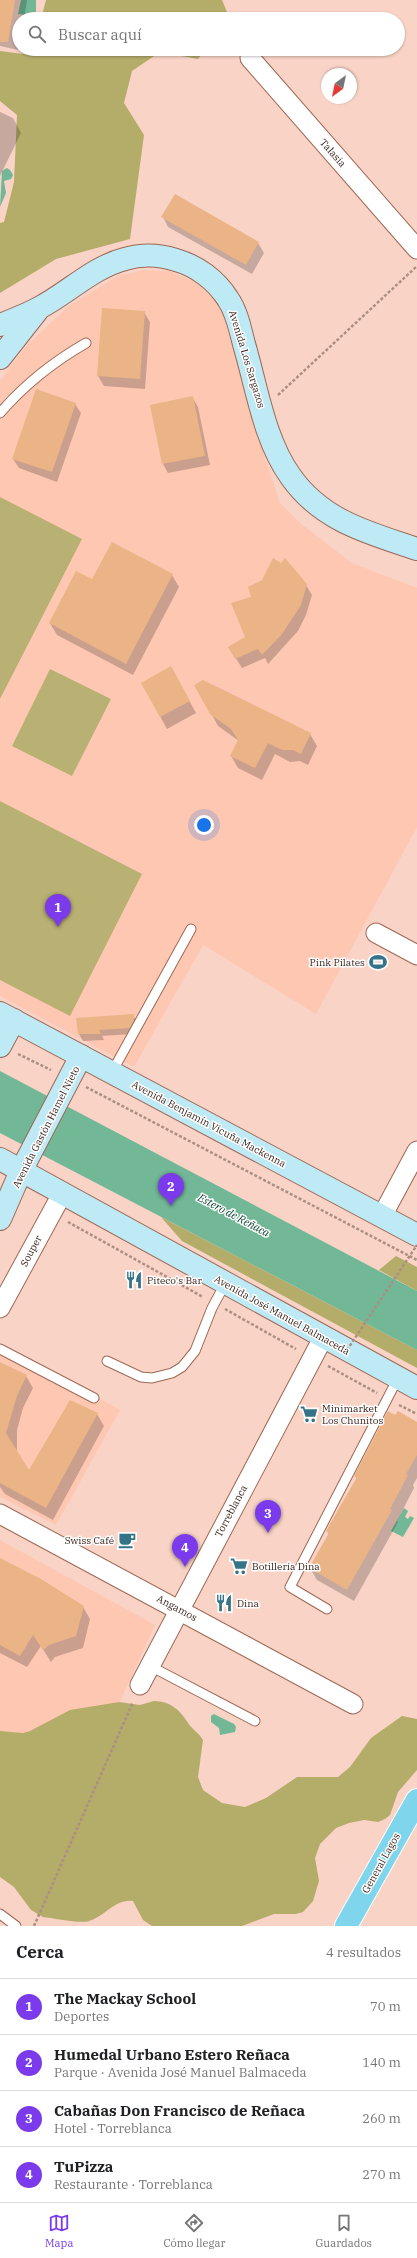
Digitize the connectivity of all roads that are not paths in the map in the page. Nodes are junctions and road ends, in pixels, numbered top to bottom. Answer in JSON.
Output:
{"nodes":[{"id":1,"x":250,"y":58,"type":"dead end"},
{"id":2,"x":417,"y":249,"type":"edge"},
{"id":3,"x":39,"y":308,"type":"junction"},
{"id":4,"x":0,"y":325,"type":"edge"},
{"id":5,"x":86,"y":343,"type":"dead end"},
{"id":6,"x":0,"y":358,"type":"edge"},
{"id":7,"x":0,"y":413,"type":"edge"},
{"id":8,"x":417,"y":549,"type":"edge"},
{"id":9,"x":191,"y":930,"type":"dead end"},
{"id":10,"x":376,"y":933,"type":"dead end"},
{"id":11,"x":417,"y":955,"type":"edge"},
{"id":12,"x":7,"y":1017,"type":"edge"},
{"id":13,"x":0,"y":1046,"type":"edge"},
{"id":14,"x":81,"y":1056,"type":"junction"},
{"id":15,"x":112,"y":1072,"type":"junction"},
{"id":16,"x":417,"y":1151,"type":"edge"},
{"id":17,"x":0,"y":1159,"type":"edge"},
{"id":18,"x":25,"y":1163,"type":"junction"},
{"id":19,"x":62,"y":1194,"type":"junction"},
{"id":20,"x":382,"y":1216,"type":"junction"},
{"id":21,"x":0,"y":1219,"type":"edge"},
{"id":22,"x":417,"y":1235,"type":"edge"},
{"id":23,"x":225,"y":1284,"type":"junction"},
{"id":24,"x":0,"y":1308,"type":"edge"},
{"id":25,"x":323,"y":1338,"type":"junction"},
{"id":26,"x":0,"y":1349,"type":"edge"},
{"id":27,"x":107,"y":1361,"type":"dead end"},
{"id":28,"x":408,"y":1383,"type":"edge"},
{"id":29,"x":94,"y":1398,"type":"dead end"},
{"id":30,"x":0,"y":1514,"type":"edge"},
{"id":31,"x":179,"y":1608,"type":"junction"},
{"id":32,"x":328,"y":1609,"type":"dead end"},
{"id":33,"x":150,"y":1666,"type":"junction"},
{"id":34,"x":140,"y":1685,"type":"road end"},
{"id":35,"x":353,"y":1704,"type":"dead end"},
{"id":36,"x":255,"y":1721,"type":"dead end"},
{"id":37,"x":417,"y":1800,"type":"edge"},
{"id":38,"x":0,"y":1914,"type":"edge"},
{"id":39,"x":16,"y":1926,"type":"edge"},
{"id":40,"x":346,"y":1926,"type":"edge"}],
"edges":[{"from":1,"to":2,"type":"street","name":"Talasia"},
{"from":3,"to":4,"type":"main road","name":"Avenida Los Sargazos"},
{"from":3,"to":6,"type":"main road"},
{"from":3,"to":8,"type":"main road","name":"Avenida Los Sargazos"},
{"from":5,"to":7,"type":"lane"},
{"from":9,"to":15,"type":"lane"},
{"from":10,"to":11,"type":"street"},
{"from":12,"to":13,"type":"main road"},
{"from":12,"to":14,"type":"main road","name":"Avenida Benjamín Vicuña Mackenna"},
{"from":14,"to":15,"type":"main road","name":"Avenida Benjamín Vicuña Mackenna"},
{"from":14,"to":18,"type":"main road","name":"Avenida Gastón Hamel Nieto"},
{"from":15,"to":20,"type":"main road","name":"Avenida Benjamín Vicuña Mackenna"},
{"from":16,"to":20,"type":"street"},
{"from":17,"to":18,"type":"main road","name":"Avenida José Manuel Balmaceda"},
{"from":18,"to":19,"type":"main road","name":"Avenida José Manuel Balmaceda"},
{"from":18,"to":21,"type":"main road","name":"Avenida Gastón Hamel Nieto"},
{"from":19,"to":23,"type":"main road","name":"Avenida José Manuel Balmaceda"},
{"from":19,"to":24,"type":"street","name":"Souper"},
{"from":20,"to":22,"type":"main road","name":"Avenida Benjamín Vicuña Mackenna"},
{"from":23,"to":25,"type":"main road","name":"Avenida José Manuel Balmaceda"},
{"from":23,"to":27,"type":"lane"},
{"from":25,"to":28,"type":"main road","name":"Avenida José Manuel Balmaceda"},
{"from":25,"to":31,"type":"street","name":"Torreblanca"},
{"from":26,"to":29,"type":"lane"},
{"from":28,"to":32,"type":"lane"},
{"from":30,"to":31,"type":"street","name":"Angamos"},
{"from":31,"to":33,"type":"street","name":"Torreblanca"},
{"from":31,"to":35,"type":"street","name":"Angamos"},
{"from":33,"to":34,"type":"street","name":"Torreblanca"},
{"from":33,"to":36,"type":"lane"},
{"from":37,"to":40,"type":"main road","name":"General Lagos"},
{"from":38,"to":39,"type":"lane"}]}
